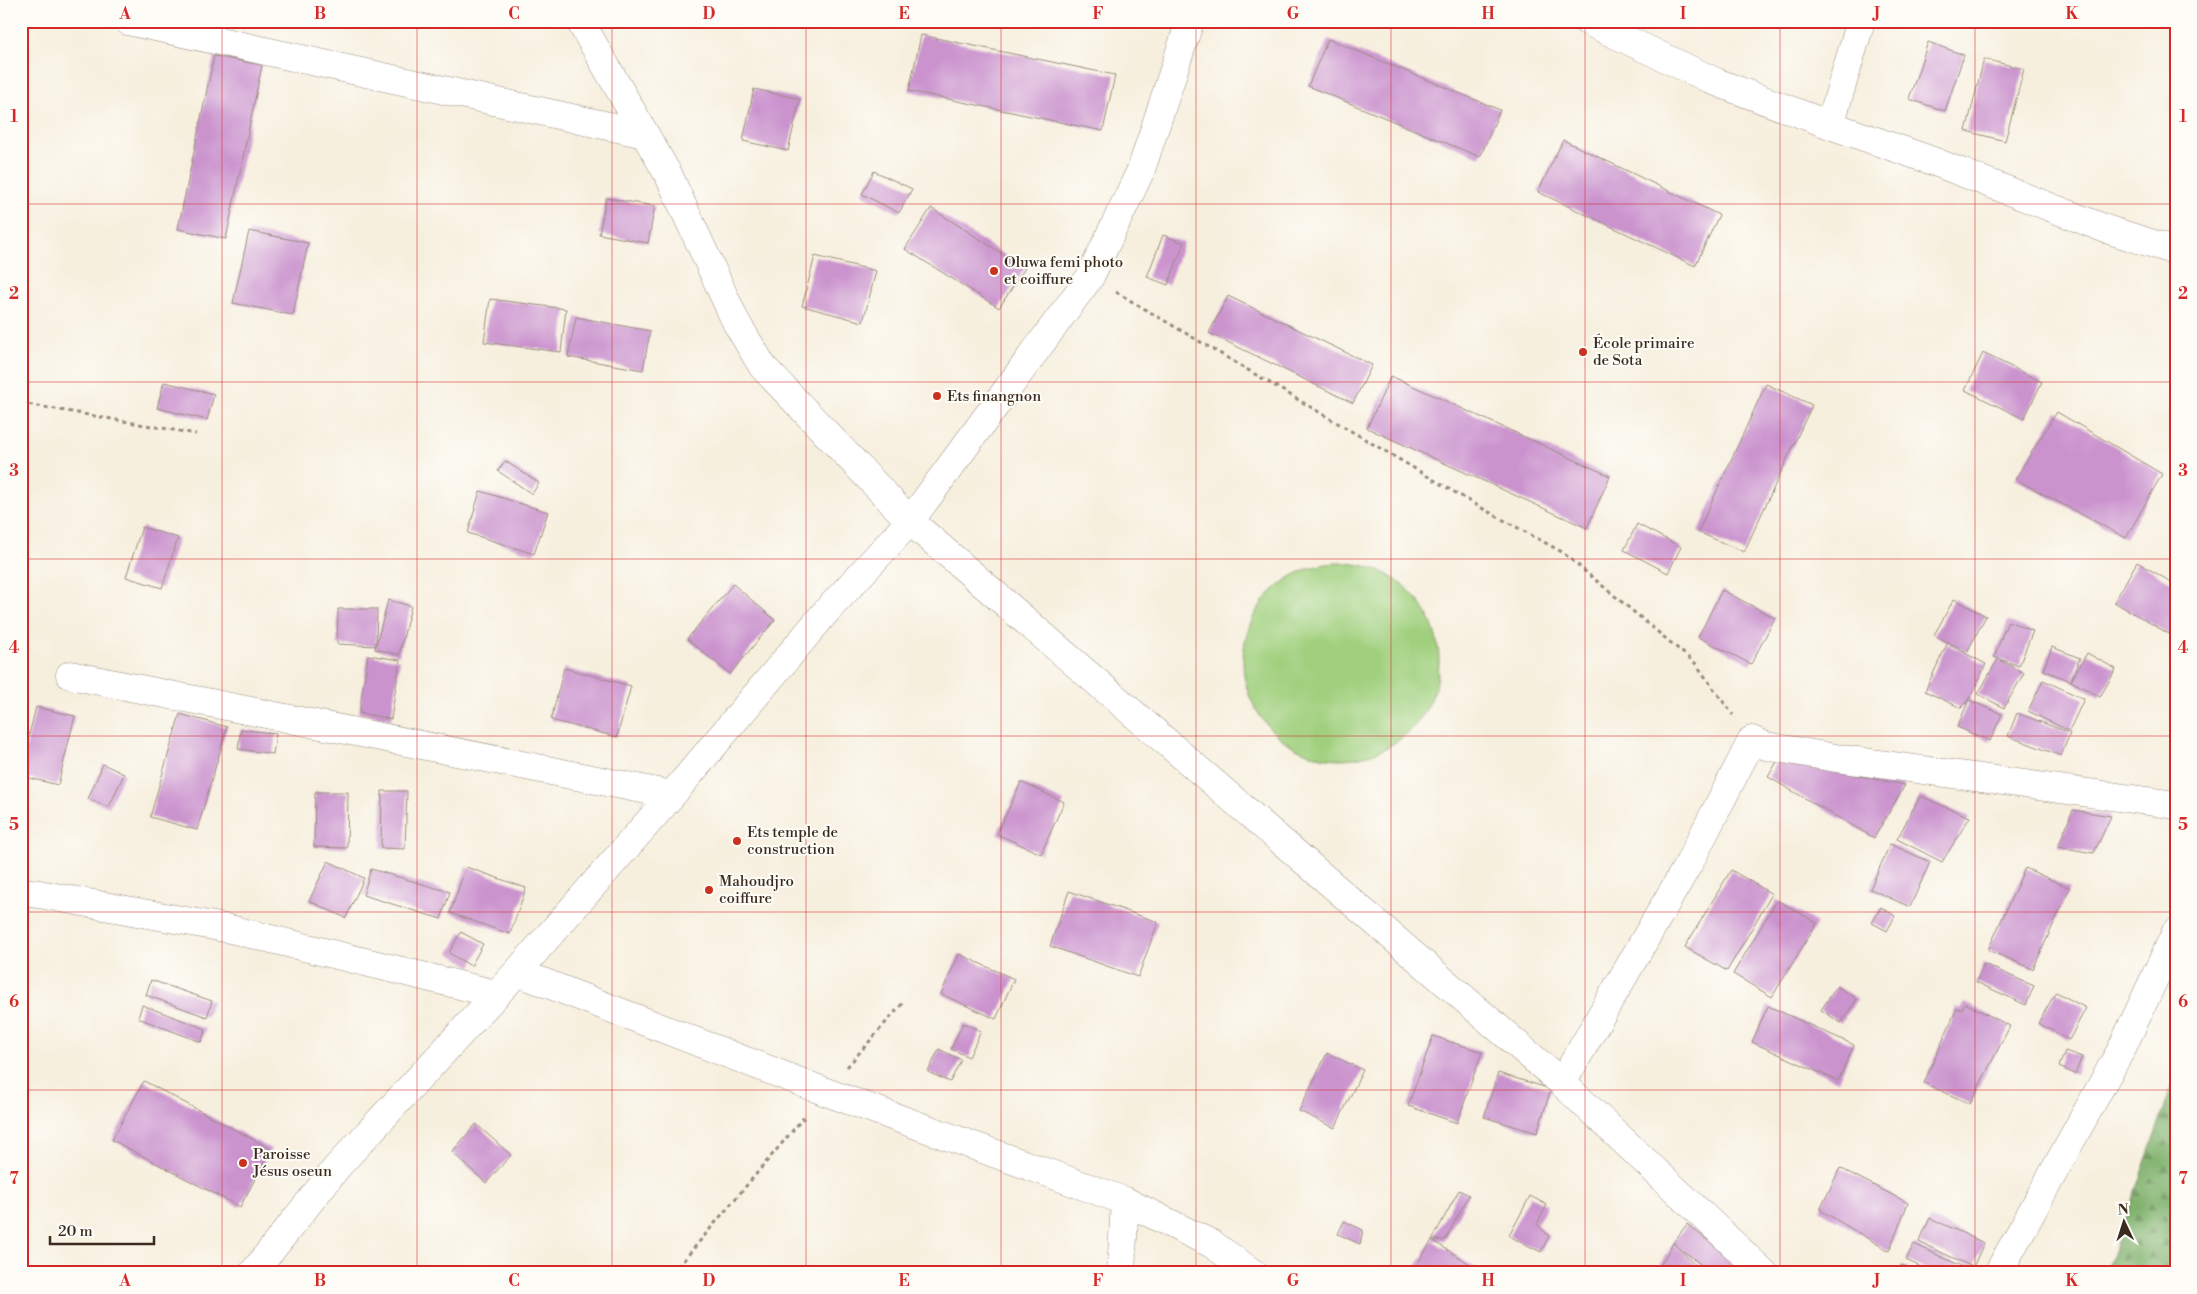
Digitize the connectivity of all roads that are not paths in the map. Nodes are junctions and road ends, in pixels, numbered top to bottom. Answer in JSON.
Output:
{"nodes":[{"id":1,"x":128,"y":21,"type":"edge"},
{"id":2,"x":580,"y":21,"type":"edge"},
{"id":3,"x":1190,"y":21,"type":"edge"},
{"id":4,"x":1587,"y":21,"type":"edge"},
{"id":5,"x":1861,"y":21,"type":"edge"},
{"id":6,"x":1830,"y":125,"type":"junction"},
{"id":7,"x":645,"y":134,"type":"junction"},
{"id":8,"x":2176,"y":251,"type":"edge"},
{"id":9,"x":910,"y":521,"type":"junction"},
{"id":10,"x":70,"y":675,"type":"dead end"},
{"id":11,"x":672,"y":795,"type":"junction"},
{"id":12,"x":2176,"y":805,"type":"edge"},
{"id":13,"x":21,"y":892,"type":"edge"},
{"id":14,"x":2176,"y":932,"type":"edge"},
{"id":15,"x":517,"y":972,"type":"junction"},
{"id":16,"x":496,"y":994,"type":"junction"},
{"id":17,"x":1562,"y":1083,"type":"junction"},
{"id":18,"x":1125,"y":1201,"type":"junction"},
{"id":19,"x":253,"y":1273,"type":"edge"},
{"id":20,"x":1121,"y":1273,"type":"edge"},
{"id":21,"x":1253,"y":1273,"type":"edge"},
{"id":22,"x":1764,"y":1273,"type":"edge"},
{"id":23,"x":1998,"y":1273,"type":"edge"}],
"edges":[{"from":1,"to":7,"type":"street"},
{"from":2,"to":7,"type":"street"},
{"from":3,"to":9,"type":"street"},
{"from":4,"to":6,"type":"street"},
{"from":5,"to":6,"type":"street"},
{"from":6,"to":8,"type":"street"},
{"from":7,"to":9,"type":"street"},
{"from":9,"to":11,"type":"street"},
{"from":9,"to":17,"type":"street"},
{"from":10,"to":11,"type":"street"},
{"from":11,"to":15,"type":"street"},
{"from":12,"to":17,"type":"street"},
{"from":13,"to":16,"type":"street"},
{"from":14,"to":23,"type":"street"},
{"from":15,"to":16,"type":"street"},
{"from":15,"to":18,"type":"street"},
{"from":16,"to":19,"type":"street"},
{"from":17,"to":22,"type":"street"},
{"from":18,"to":20,"type":"street"},
{"from":18,"to":21,"type":"street"}]}
